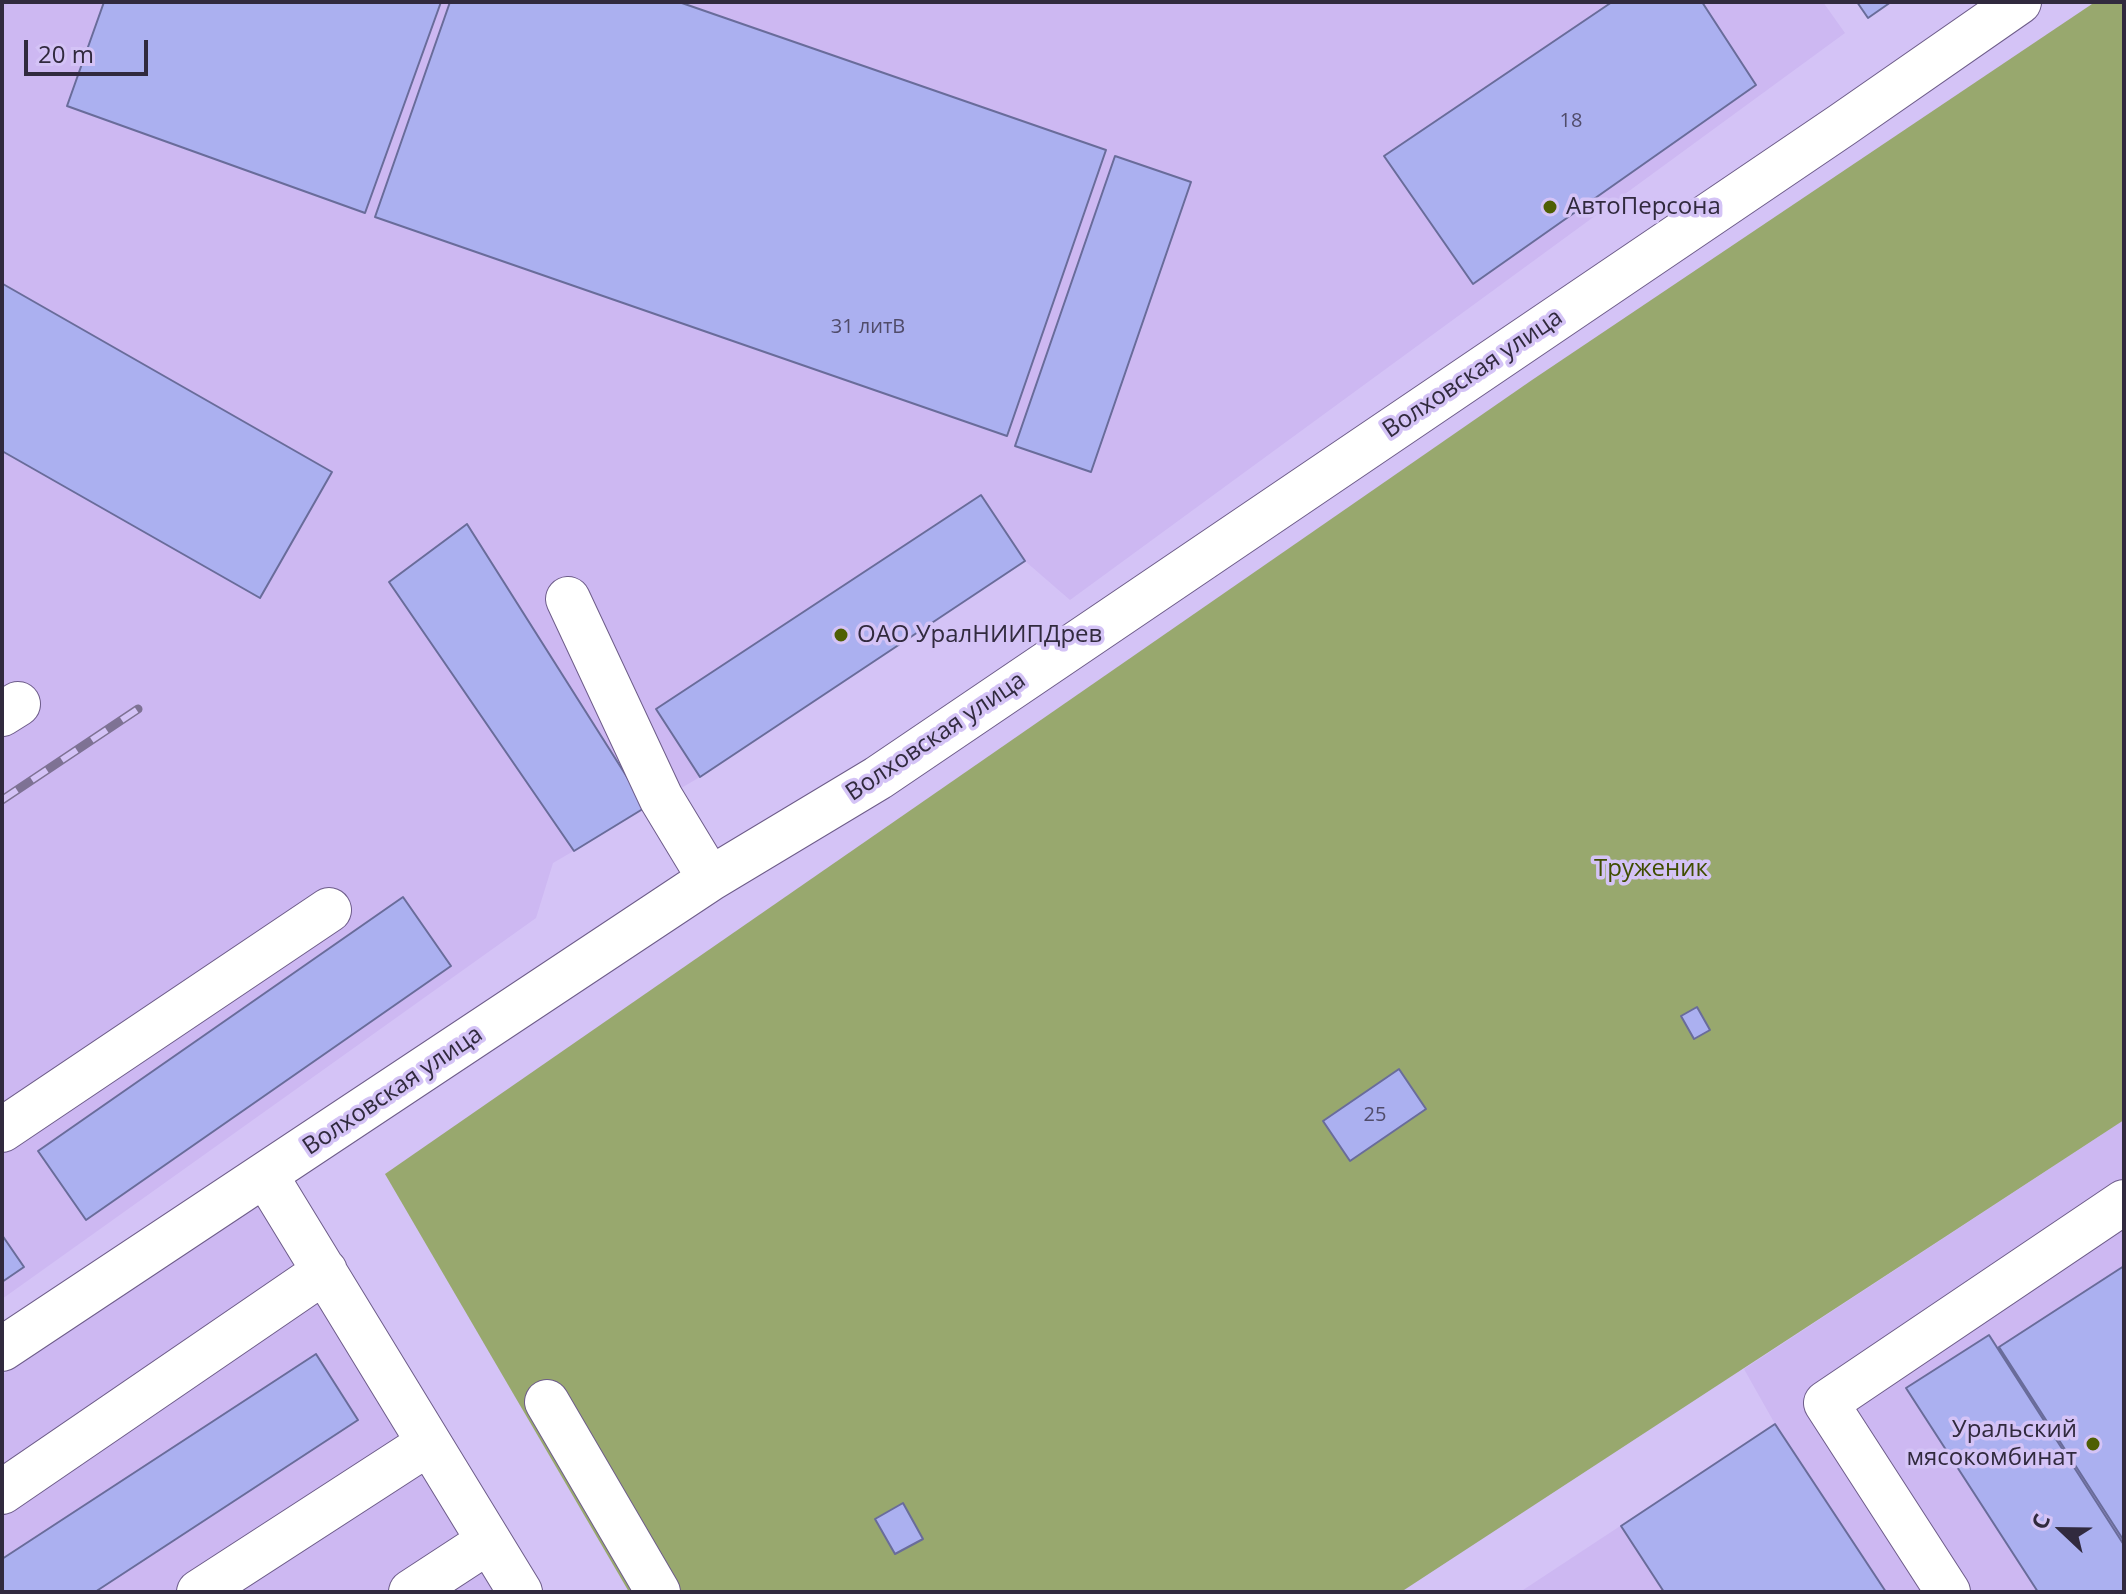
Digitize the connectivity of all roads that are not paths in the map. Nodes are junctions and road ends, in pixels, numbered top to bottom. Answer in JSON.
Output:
{"nodes":[{"id":1,"x":2019,"y":2,"type":"edge"},
{"id":2,"x":568,"y":599,"type":"dead end"},
{"id":3,"x":710,"y":879,"type":"junction"},
{"id":4,"x":329,"y":910,"type":"dead end"},
{"id":5,"x":2,"y":1130,"type":"edge"},
{"id":6,"x":266,"y":1176,"type":"junction"},
{"id":7,"x":2124,"y":1202,"type":"edge"},
{"id":8,"x":325,"y":1271,"type":"junction"},
{"id":9,"x":2,"y":1349,"type":"edge"},
{"id":10,"x":547,"y":1402,"type":"dead end"},
{"id":11,"x":429,"y":1443,"type":"junction"},
{"id":12,"x":2,"y":1492,"type":"edge"},
{"id":13,"x":489,"y":1541,"type":"junction"},
{"id":14,"x":199,"y":1592,"type":"edge"},
{"id":15,"x":411,"y":1592,"type":"edge"},
{"id":16,"x":520,"y":1592,"type":"edge"},
{"id":17,"x":658,"y":1592,"type":"edge"},
{"id":18,"x":1948,"y":1592,"type":"edge"}],
"edges":[{"from":1,"to":3,"type":"street","name":"Волховская улица"},
{"from":2,"to":3,"type":"street"},
{"from":3,"to":6,"type":"street","name":"Волховская улица"},
{"from":4,"to":5,"type":"street"},
{"from":6,"to":8,"type":"street"},
{"from":6,"to":9,"type":"street","name":"Волховская улица"},
{"from":7,"to":18,"type":"street"},
{"from":8,"to":11,"type":"street"},
{"from":8,"to":12,"type":"street"},
{"from":10,"to":17,"type":"street"},
{"from":11,"to":13,"type":"street"},
{"from":11,"to":14,"type":"street"},
{"from":13,"to":15,"type":"street"},
{"from":13,"to":16,"type":"street"}]}
